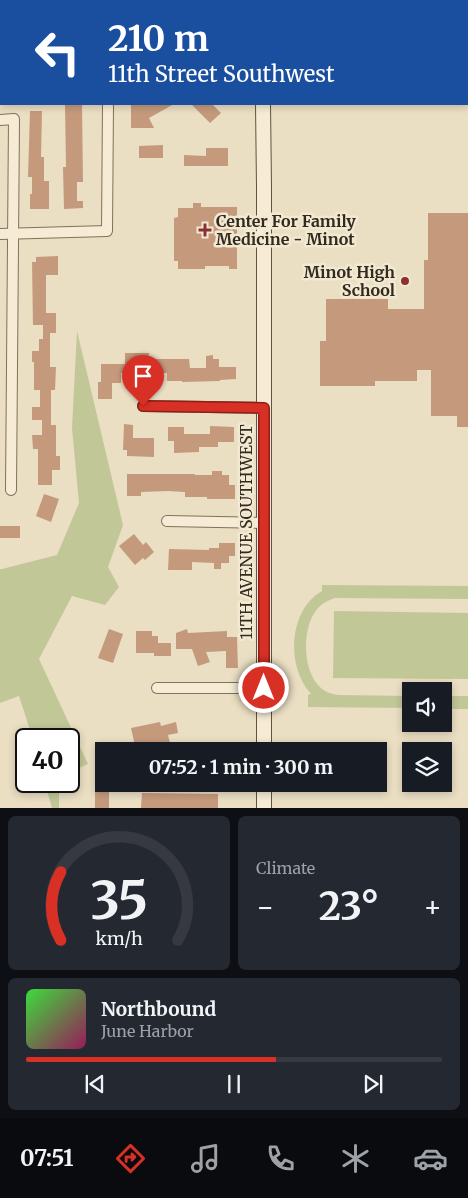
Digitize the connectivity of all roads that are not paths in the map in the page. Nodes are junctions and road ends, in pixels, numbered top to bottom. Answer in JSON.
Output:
{"nodes":[{"id":1,"x":108,"y":105,"type":"edge"},
{"id":2,"x":263,"y":105,"type":"edge"},
{"id":3,"x":0,"y":120,"type":"edge"},
{"id":4,"x":13,"y":233,"type":"junction"},
{"id":5,"x":0,"y":234,"type":"edge"},
{"id":6,"x":143,"y":406,"type":"dead end"},
{"id":7,"x":264,"y":408,"type":"junction"},
{"id":8,"x":11,"y":490,"type":"dead end"},
{"id":9,"x":167,"y":521,"type":"dead end"},
{"id":10,"x":264,"y":523,"type":"junction"},
{"id":11,"x":157,"y":688,"type":"dead end"},
{"id":12,"x":264,"y":688,"type":"junction"},
{"id":13,"x":264,"y":742,"type":"edge"},
{"id":14,"x":264,"y":792,"type":"edge"},
{"id":15,"x":264,"y":808,"type":"edge"}],
"edges":[{"from":1,"to":4,"type":"street"},
{"from":2,"to":7,"type":"street","name":"11TH AVENUE SOUTHWEST"},
{"from":3,"to":4,"type":"street"},
{"from":4,"to":5,"type":"street"},
{"from":4,"to":8,"type":"street"},
{"from":6,"to":7,"type":"street"},
{"from":7,"to":10,"type":"street","name":"11TH AVENUE SOUTHWEST"},
{"from":9,"to":10,"type":"street"},
{"from":10,"to":12,"type":"street","name":"11TH AVENUE SOUTHWEST"},
{"from":11,"to":12,"type":"street"},
{"from":12,"to":13,"type":"street","name":"11TH AVENUE SOUTHWEST"},
{"from":14,"to":15,"type":"street"}]}
